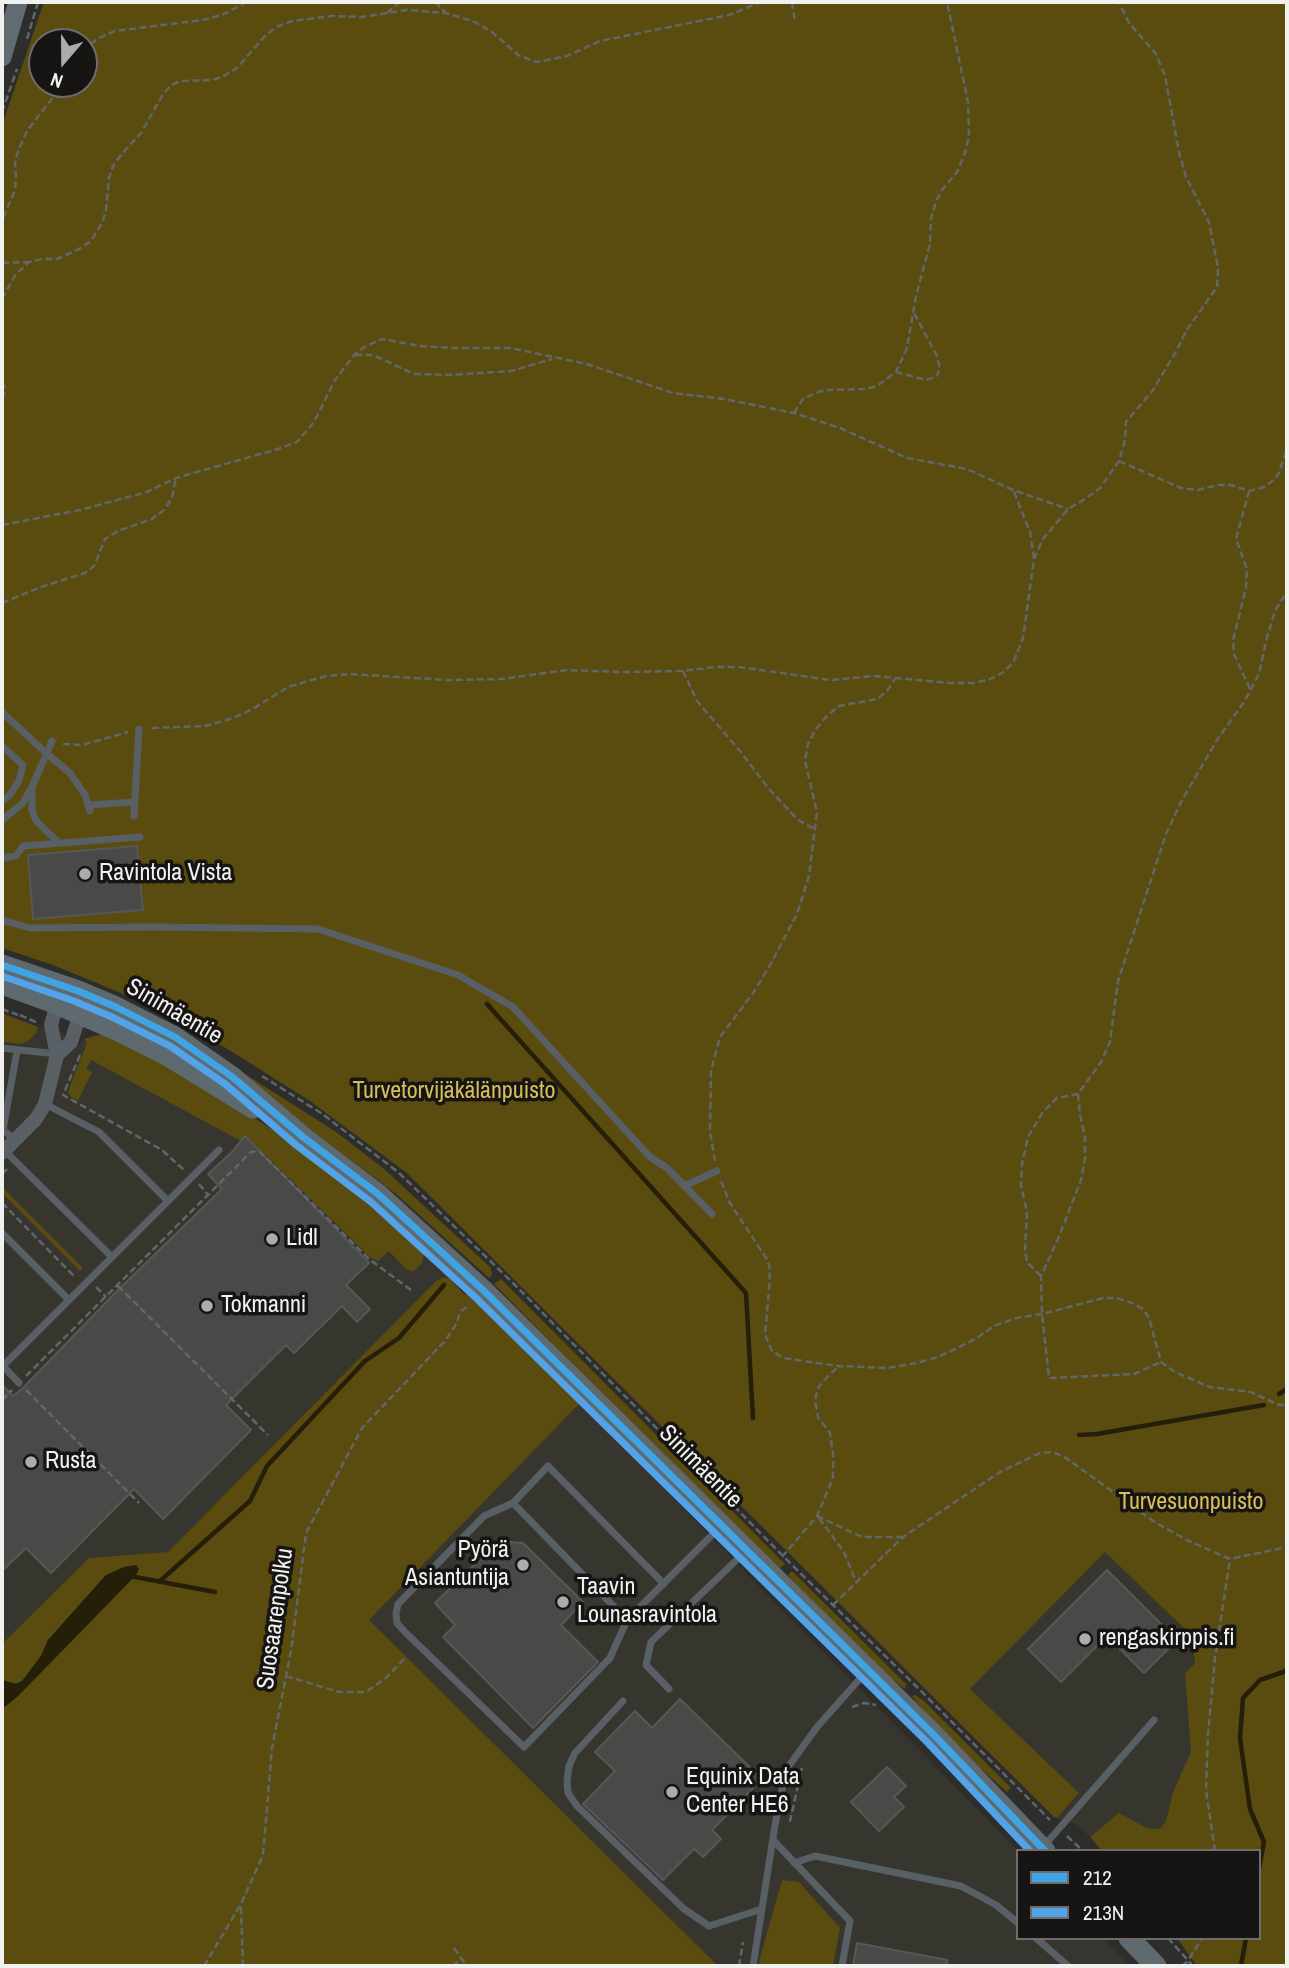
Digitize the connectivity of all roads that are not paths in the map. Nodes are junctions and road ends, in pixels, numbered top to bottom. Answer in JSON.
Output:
{"nodes":[{"id":1,"x":18,"y":2,"type":"edge"},
{"id":2,"x":2,"y":57,"type":"edge"},
{"id":3,"x":2,"y":712,"type":"edge"},
{"id":4,"x":139,"y":729,"type":"road end"},
{"id":5,"x":51,"y":741,"type":"road end"},
{"id":6,"x":2,"y":746,"type":"edge"},
{"id":7,"x":46,"y":753,"type":"junction"},
{"id":8,"x":32,"y":787,"type":"junction"},
{"id":9,"x":2,"y":801,"type":"edge"},
{"id":10,"x":135,"y":802,"type":"junction"},
{"id":11,"x":134,"y":816,"type":"dead end"},
{"id":12,"x":2,"y":820,"type":"edge"},
{"id":13,"x":140,"y":837,"type":"dead end"},
{"id":14,"x":58,"y":842,"type":"junction"},
{"id":15,"x":2,"y":858,"type":"edge"},
{"id":16,"x":2,"y":920,"type":"edge"},
{"id":17,"x":2,"y":965,"type":"edge"},
{"id":18,"x":2,"y":984,"type":"edge"},
{"id":19,"x":78,"y":992,"type":"junction"},
{"id":20,"x":57,"y":1004,"type":"junction"},
{"id":21,"x":80,"y":1014,"type":"junction"},
{"id":22,"x":2,"y":1048,"type":"edge"},
{"id":23,"x":17,"y":1051,"type":"junction"},
{"id":24,"x":57,"y":1055,"type":"junction"},
{"id":25,"x":45,"y":1104,"type":"junction"},
{"id":26,"x":303,"y":1137,"type":"junction"},
{"id":27,"x":7,"y":1147,"type":"edge"},
{"id":28,"x":219,"y":1150,"type":"dead end"},
{"id":29,"x":717,"y":1171,"type":"road end"},
{"id":30,"x":684,"y":1186,"type":"junction"},
{"id":31,"x":168,"y":1201,"type":"junction"},
{"id":32,"x":712,"y":1214,"type":"dead end"},
{"id":33,"x":2,"y":1233,"type":"edge"},
{"id":34,"x":112,"y":1257,"type":"junction"},
{"id":35,"x":69,"y":1300,"type":"junction"},
{"id":36,"x":2,"y":1366,"type":"edge"},
{"id":37,"x":19,"y":1383,"type":"road end"},
{"id":38,"x":513,"y":1503,"type":"junction"},
{"id":39,"x":721,"y":1525,"type":"junction"},
{"id":40,"x":746,"y":1550,"type":"junction"},
{"id":41,"x":664,"y":1584,"type":"junction"},
{"id":42,"x":628,"y":1620,"type":"junction"},
{"id":43,"x":868,"y":1670,"type":"junction"},
{"id":44,"x":669,"y":1689,"type":"dead end"},
{"id":45,"x":623,"y":1701,"type":"dead end"},
{"id":46,"x":1154,"y":1720,"type":"dead end"},
{"id":47,"x":773,"y":1840,"type":"junction"},
{"id":48,"x":1044,"y":1849,"type":"edge"},
{"id":49,"x":794,"y":1863,"type":"junction"},
{"id":50,"x":762,"y":1909,"type":"junction"},
{"id":51,"x":1016,"y":1921,"type":"edge"},
{"id":52,"x":1038,"y":1940,"type":"edge"},
{"id":53,"x":1131,"y":1940,"type":"edge"},
{"id":54,"x":753,"y":1966,"type":"edge"},
{"id":55,"x":842,"y":1966,"type":"edge"},
{"id":56,"x":1069,"y":1966,"type":"edge"},
{"id":57,"x":1156,"y":1966,"type":"edge"}],
"edges":[{"from":1,"to":2,"type":"main road"},
{"from":3,"to":7,"type":"lane"},
{"from":4,"to":10,"type":"lane"},
{"from":5,"to":7,"type":"lane"},
{"from":6,"to":9,"type":"lane"},
{"from":7,"to":8,"type":"lane"},
{"from":7,"to":10,"type":"lane"},
{"from":8,"to":12,"type":"lane"},
{"from":8,"to":14,"type":"lane"},
{"from":10,"to":11,"type":"lane"},
{"from":13,"to":14,"type":"lane"},
{"from":14,"to":15,"type":"lane"},
{"from":16,"to":30,"type":"lane"},
{"from":17,"to":19,"type":"main road","name":"Sinimäentie"},
{"from":18,"to":20,"type":"main road","name":"Sinimäentie"},
{"from":19,"to":20,"type":"street"},
{"from":19,"to":21,"type":"street"},
{"from":19,"to":26,"type":"main road","name":"Sinimäentie"},
{"from":20,"to":21,"type":"main road","name":"Sinimäentie"},
{"from":20,"to":24,"type":"street"},
{"from":21,"to":24,"type":"street"},
{"from":21,"to":26,"type":"main road","name":"Sinimäentie"},
{"from":22,"to":23,"type":"lane"},
{"from":23,"to":24,"type":"lane"},
{"from":23,"to":27,"type":"lane"},
{"from":24,"to":25,"type":"street"},
{"from":25,"to":27,"type":"street"},
{"from":25,"to":31,"type":"lane"},
{"from":26,"to":39,"type":"main road","name":"Sinimäentie"},
{"from":27,"to":34,"type":"lane"},
{"from":28,"to":31,"type":"lane"},
{"from":29,"to":30,"type":"lane"},
{"from":30,"to":32,"type":"lane"},
{"from":31,"to":34,"type":"lane"},
{"from":33,"to":35,"type":"lane"},
{"from":34,"to":35,"type":"lane"},
{"from":35,"to":36,"type":"lane"},
{"from":36,"to":37,"type":"lane"},
{"from":38,"to":41,"type":"lane"},
{"from":38,"to":42,"type":"lane"},
{"from":38,"to":42,"type":"lane"},
{"from":39,"to":40,"type":"main road","name":"Sinimäentie"},
{"from":39,"to":41,"type":"lane"},
{"from":40,"to":43,"type":"main road","name":"Sinimäentie"},
{"from":40,"to":44,"type":"lane"},
{"from":41,"to":42,"type":"lane"},
{"from":43,"to":47,"type":"lane"},
{"from":43,"to":48,"type":"main road","name":"Sinimäentie"},
{"from":45,"to":50,"type":"lane"},
{"from":46,"to":48,"type":"lane"},
{"from":47,"to":49,"type":"lane"},
{"from":47,"to":50,"type":"lane"},
{"from":49,"to":51,"type":"lane"},
{"from":49,"to":55,"type":"lane"},
{"from":50,"to":54,"type":"lane"},
{"from":52,"to":56,"type":"lane"},
{"from":53,"to":57,"type":"main road"}]}
